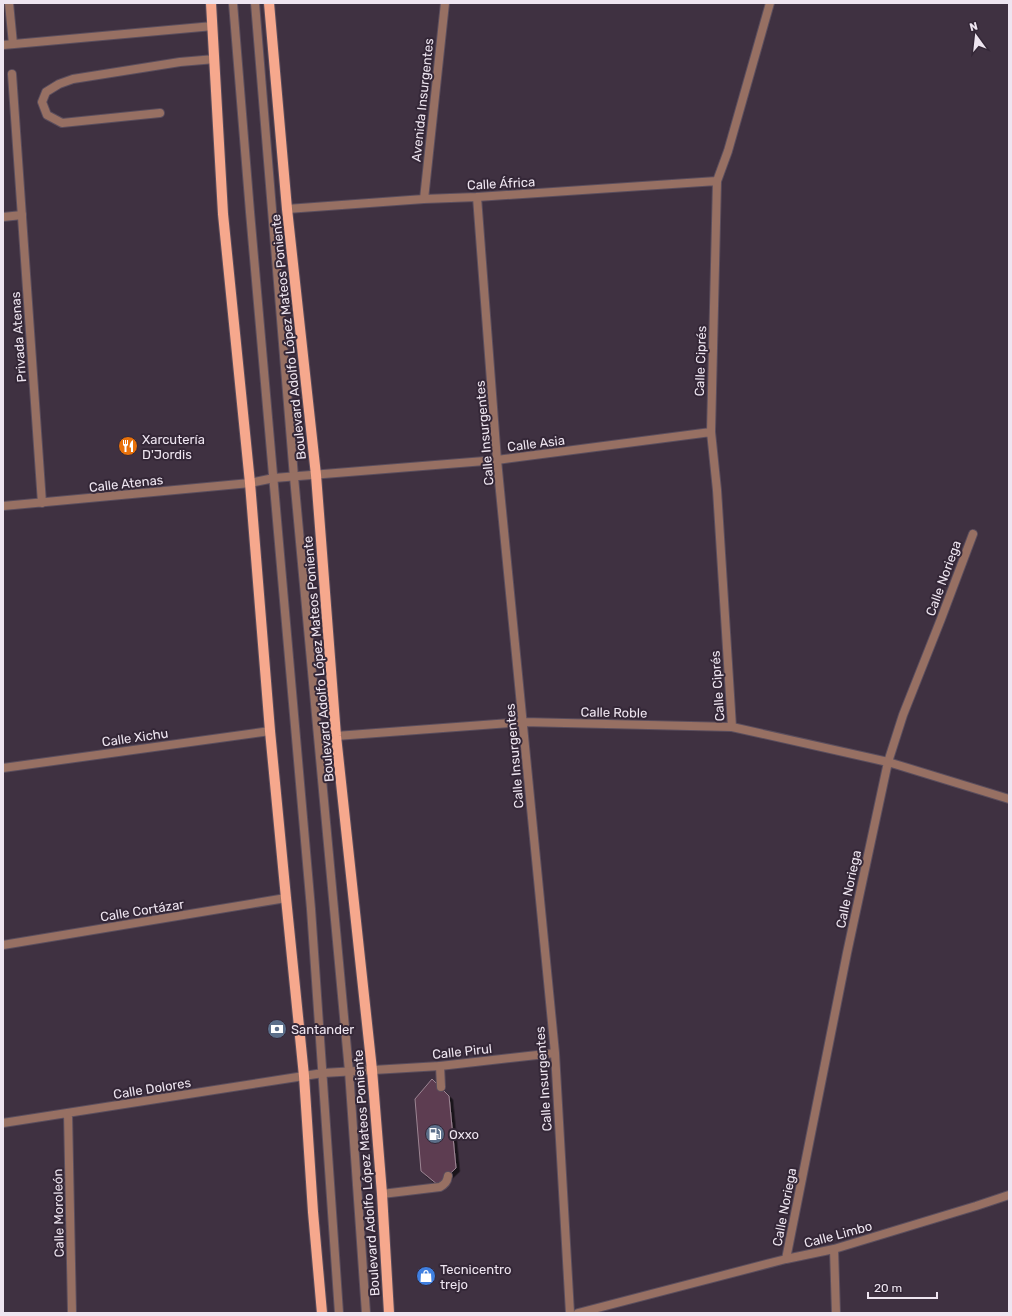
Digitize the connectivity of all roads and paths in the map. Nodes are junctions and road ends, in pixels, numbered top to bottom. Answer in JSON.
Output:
{"nodes":[{"id":1,"x":9,"y":3,"type":"edge"},
{"id":2,"x":211,"y":3,"type":"edge"},
{"id":3,"x":233,"y":3,"type":"edge"},
{"id":4,"x":255,"y":3,"type":"edge"},
{"id":5,"x":270,"y":3,"type":"edge"},
{"id":6,"x":445,"y":3,"type":"edge"},
{"id":7,"x":770,"y":3,"type":"edge"},
{"id":8,"x":213,"y":26,"type":"junction"},
{"id":9,"x":13,"y":44,"type":"junction"},
{"id":10,"x":3,"y":45,"type":"edge"},
{"id":11,"x":215,"y":59,"type":"junction"},
{"id":12,"x":12,"y":74,"type":"dead end"},
{"id":13,"x":160,"y":113,"type":"dead end"},
{"id":14,"x":717,"y":181,"type":"junction"},
{"id":15,"x":477,"y":197,"type":"junction"},
{"id":16,"x":424,"y":199,"type":"junction"},
{"id":17,"x":286,"y":209,"type":"junction"},
{"id":18,"x":22,"y":215,"type":"junction"},
{"id":19,"x":3,"y":216,"type":"edge"},
{"id":20,"x":710,"y":432,"type":"junction"},
{"id":21,"x":497,"y":460,"type":"junction"},
{"id":22,"x":316,"y":475,"type":"junction"},
{"id":23,"x":294,"y":477,"type":"junction"},
{"id":24,"x":274,"y":478,"type":"junction"},
{"id":25,"x":250,"y":483,"type":"junction"},
{"id":26,"x":42,"y":503,"type":"junction"},
{"id":27,"x":3,"y":506,"type":"edge"},
{"id":28,"x":973,"y":534,"type":"dead end"},
{"id":29,"x":523,"y":722,"type":"junction"},
{"id":30,"x":732,"y":727,"type":"junction"},
{"id":31,"x":270,"y":731,"type":"junction"},
{"id":32,"x":336,"y":736,"type":"junction"},
{"id":33,"x":888,"y":762,"type":"junction"},
{"id":34,"x":3,"y":768,"type":"edge"},
{"id":35,"x":1009,"y":799,"type":"edge"},
{"id":36,"x":286,"y":898,"type":"junction"},
{"id":37,"x":3,"y":945,"type":"edge"},
{"id":38,"x":555,"y":1053,"type":"junction"},
{"id":39,"x":440,"y":1066,"type":"junction"},
{"id":40,"x":372,"y":1070,"type":"junction"},
{"id":41,"x":349,"y":1071,"type":"junction"},
{"id":42,"x":323,"y":1073,"type":"junction"},
{"id":43,"x":304,"y":1076,"type":"junction"},
{"id":44,"x":442,"y":1087,"type":"dead end"},
{"id":45,"x":68,"y":1113,"type":"junction"},
{"id":46,"x":3,"y":1123,"type":"edge"},
{"id":47,"x":448,"y":1176,"type":"dead end"},
{"id":48,"x":382,"y":1194,"type":"junction"},
{"id":49,"x":1009,"y":1195,"type":"edge"},
{"id":50,"x":834,"y":1249,"type":"junction"},
{"id":51,"x":786,"y":1259,"type":"junction"},
{"id":52,"x":72,"y":1313,"type":"edge"},
{"id":53,"x":322,"y":1313,"type":"edge"},
{"id":54,"x":339,"y":1313,"type":"edge"},
{"id":55,"x":366,"y":1313,"type":"edge"},
{"id":56,"x":389,"y":1313,"type":"edge"},
{"id":57,"x":570,"y":1313,"type":"edge"},
{"id":58,"x":578,"y":1313,"type":"edge"},
{"id":59,"x":836,"y":1313,"type":"edge"}],
"edges":[{"from":1,"to":9,"type":"street"},
{"from":2,"to":8,"type":"main road"},
{"from":3,"to":24,"type":"street"},
{"from":4,"to":23,"type":"street"},
{"from":5,"to":17,"type":"main road","name":"Boulevard Adolfo López Mateos Poniente"},
{"from":6,"to":16,"type":"street","name":"Avenida Insurgentes"},
{"from":7,"to":14,"type":"street","name":"Calle Ciprés"},
{"from":8,"to":9,"type":"street"},
{"from":8,"to":11,"type":"main road"},
{"from":9,"to":10,"type":"street"},
{"from":11,"to":13,"type":"street"},
{"from":11,"to":25,"type":"main road"},
{"from":12,"to":18,"type":"street","name":"Privada Atenas"},
{"from":14,"to":15,"type":"street","name":"Calle África"},
{"from":14,"to":20,"type":"street","name":"Calle Ciprés"},
{"from":15,"to":16,"type":"street","name":"Calle África"},
{"from":15,"to":21,"type":"street","name":"Calle Insurgentes"},
{"from":16,"to":17,"type":"street","name":"Calle África"},
{"from":17,"to":22,"type":"main road","name":"Boulevard Adolfo López Mateos Poniente"},
{"from":18,"to":19,"type":"street"},
{"from":18,"to":26,"type":"street","name":"Privada Atenas"},
{"from":20,"to":21,"type":"street","name":"Calle Asia"},
{"from":20,"to":30,"type":"street","name":"Calle Ciprés"},
{"from":21,"to":22,"type":"street","name":"Calle Asia"},
{"from":21,"to":29,"type":"street","name":"Calle Insurgentes"},
{"from":22,"to":23,"type":"street","name":"Calle Asia"},
{"from":22,"to":32,"type":"main road","name":"Boulevard Adolfo López Mateos Poniente"},
{"from":23,"to":24,"type":"street","name":"Calle Asia"},
{"from":23,"to":41,"type":"street"},
{"from":24,"to":25,"type":"street","name":"Calle Atenas"},
{"from":24,"to":42,"type":"street"},
{"from":25,"to":26,"type":"street","name":"Calle Atenas"},
{"from":25,"to":31,"type":"main road"},
{"from":26,"to":27,"type":"street","name":"Calle Atenas"},
{"from":28,"to":33,"type":"street","name":"Calle Noriega"},
{"from":29,"to":30,"type":"street","name":"Calle Roble"},
{"from":29,"to":32,"type":"street","name":"Calle Roble"},
{"from":29,"to":38,"type":"street","name":"Calle Insurgentes"},
{"from":30,"to":33,"type":"street","name":"Calle Roble"},
{"from":31,"to":34,"type":"street","name":"Calle Xichu"},
{"from":31,"to":36,"type":"main road"},
{"from":32,"to":40,"type":"main road","name":"Boulevard Adolfo López Mateos Poniente"},
{"from":33,"to":35,"type":"street","name":"Calle Roble"},
{"from":33,"to":51,"type":"street","name":"Calle Noriega"},
{"from":36,"to":37,"type":"street","name":"Calle Cortázar"},
{"from":36,"to":43,"type":"main road"},
{"from":38,"to":39,"type":"street","name":"Calle Pirul"},
{"from":38,"to":57,"type":"street","name":"Calle Insurgentes"},
{"from":39,"to":40,"type":"street","name":"Calle Pirul"},
{"from":39,"to":44,"type":"street"},
{"from":40,"to":41,"type":"street","name":"Calle Pirul"},
{"from":40,"to":48,"type":"main road","name":"Boulevard Adolfo López Mateos Poniente"},
{"from":41,"to":42,"type":"street","name":"Calle Dolores"},
{"from":41,"to":55,"type":"street"},
{"from":42,"to":43,"type":"street","name":"Calle Dolores"},
{"from":42,"to":54,"type":"street"},
{"from":43,"to":45,"type":"street","name":"Calle Dolores"},
{"from":43,"to":53,"type":"main road"},
{"from":45,"to":46,"type":"street","name":"Calle Dolores"},
{"from":45,"to":52,"type":"street","name":"Calle Moroleón"},
{"from":47,"to":48,"type":"street"},
{"from":48,"to":56,"type":"main road","name":"Boulevard Adolfo López Mateos Poniente"},
{"from":49,"to":50,"type":"street","name":"Calle Limbo"},
{"from":50,"to":51,"type":"street","name":"Calle Limbo"},
{"from":50,"to":59,"type":"street"},
{"from":51,"to":58,"type":"street","name":"Calle Limbo"}]}
